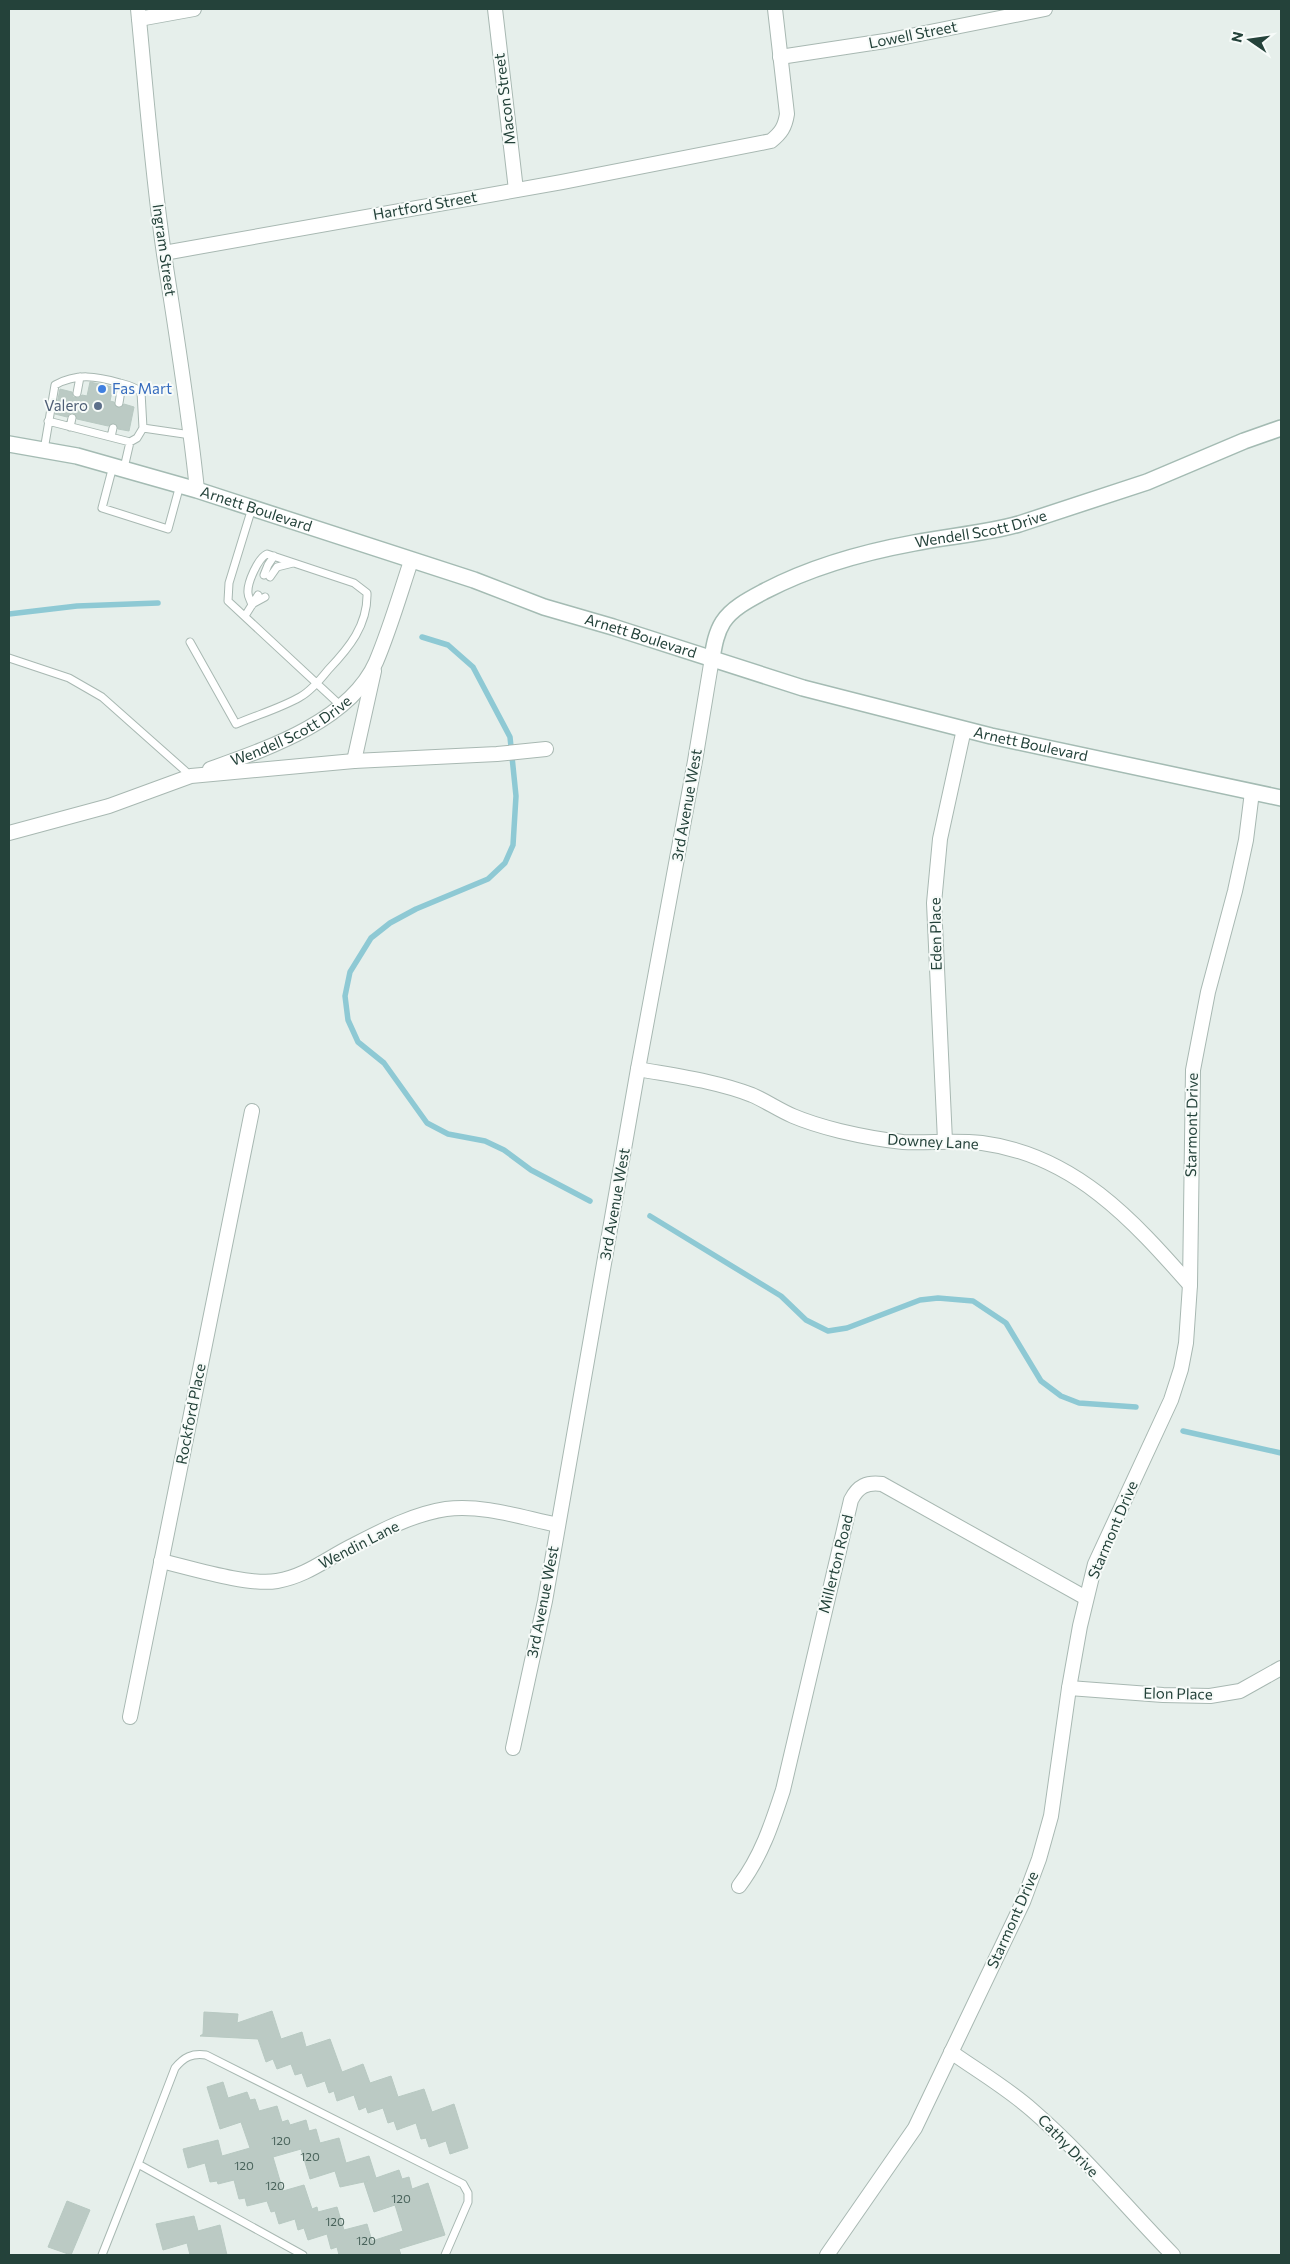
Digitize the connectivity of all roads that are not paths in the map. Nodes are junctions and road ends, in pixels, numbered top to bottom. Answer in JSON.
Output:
{"nodes":[{"id":1,"x":194,"y":9,"type":"edge"},
{"id":2,"x":495,"y":9,"type":"edge"},
{"id":3,"x":775,"y":9,"type":"edge"},
{"id":4,"x":1045,"y":9,"type":"edge"},
{"id":5,"x":138,"y":14,"type":"edge"},
{"id":6,"x":780,"y":57,"type":"junction"},
{"id":7,"x":516,"y":190,"type":"junction"},
{"id":8,"x":164,"y":253,"type":"junction"},
{"id":9,"x":80,"y":377,"type":"junction"},
{"id":10,"x":122,"y":384,"type":"junction"},
{"id":11,"x":77,"y":393,"type":"dead end"},
{"id":12,"x":119,"y":403,"type":"dead end"},
{"id":13,"x":72,"y":418,"type":"dead end"},
{"id":14,"x":48,"y":422,"type":"junction"},
{"id":15,"x":70,"y":427,"type":"junction"},
{"id":16,"x":113,"y":428,"type":"dead end"},
{"id":17,"x":143,"y":428,"type":"junction"},
{"id":18,"x":1281,"y":428,"type":"edge"},
{"id":19,"x":191,"y":436,"type":"junction"},
{"id":20,"x":111,"y":437,"type":"junction"},
{"id":21,"x":130,"y":442,"type":"junction"},
{"id":22,"x":9,"y":444,"type":"edge"},
{"id":23,"x":44,"y":450,"type":"junction"},
{"id":24,"x":118,"y":467,"type":"junction"},
{"id":25,"x":180,"y":485,"type":"junction"},
{"id":26,"x":197,"y":490,"type":"junction"},
{"id":27,"x":252,"y":508,"type":"junction"},
{"id":28,"x":274,"y":556,"type":"junction"},
{"id":29,"x":411,"y":561,"type":"junction"},
{"id":30,"x":293,"y":563,"type":"junction"},
{"id":31,"x":262,"y":596,"type":"dead end"},
{"id":32,"x":252,"y":605,"type":"junction"},
{"id":33,"x":245,"y":616,"type":"junction"},
{"id":34,"x":190,"y":642,"type":"dead end"},
{"id":35,"x":9,"y":658,"type":"edge"},
{"id":36,"x":712,"y":658,"type":"junction"},
{"id":37,"x":375,"y":663,"type":"junction"},
{"id":38,"x":317,"y":683,"type":"junction"},
{"id":39,"x":340,"y":705,"type":"junction"},
{"id":40,"x":964,"y":730,"type":"junction"},
{"id":41,"x":540,"y":750,"type":"dead end"},
{"id":42,"x":354,"y":761,"type":"junction"},
{"id":43,"x":191,"y":776,"type":"junction"},
{"id":44,"x":1252,"y":792,"type":"junction"},
{"id":45,"x":1281,"y":798,"type":"edge"},
{"id":46,"x":9,"y":833,"type":"edge"},
{"id":47,"x":638,"y":1069,"type":"junction"},
{"id":48,"x":252,"y":1111,"type":"dead end"},
{"id":49,"x":944,"y":1141,"type":"junction"},
{"id":50,"x":1190,"y":1285,"type":"junction"},
{"id":51,"x":558,"y":1525,"type":"junction"},
{"id":52,"x":161,"y":1561,"type":"junction"},
{"id":53,"x":1086,"y":1598,"type":"junction"},
{"id":54,"x":1281,"y":1668,"type":"edge"},
{"id":55,"x":1069,"y":1688,"type":"junction"},
{"id":56,"x":130,"y":1718,"type":"dead end"},
{"id":57,"x":513,"y":1748,"type":"dead end"},
{"id":58,"x":739,"y":1886,"type":"dead end"},
{"id":59,"x":951,"y":2052,"type":"junction"},
{"id":60,"x":138,"y":2164,"type":"junction"},
{"id":61,"x":102,"y":2255,"type":"edge"},
{"id":62,"x":303,"y":2255,"type":"edge"},
{"id":63,"x":445,"y":2255,"type":"edge"},
{"id":64,"x":827,"y":2255,"type":"edge"},
{"id":65,"x":1173,"y":2255,"type":"edge"}],
"edges":[{"from":1,"to":5,"type":"street"},
{"from":2,"to":7,"type":"street","name":"Macon Street"},
{"from":3,"to":6,"type":"street"},
{"from":4,"to":6,"type":"street","name":"Lowell Street"},
{"from":5,"to":8,"type":"street","name":"Ingram Street"},
{"from":6,"to":7,"type":"street","name":"Hartford Street"},
{"from":7,"to":8,"type":"street","name":"Hartford Street"},
{"from":8,"to":19,"type":"street","name":"Ingram Street"},
{"from":9,"to":10,"type":"lane"},
{"from":9,"to":11,"type":"lane"},
{"from":9,"to":14,"type":"lane"},
{"from":10,"to":12,"type":"lane"},
{"from":10,"to":17,"type":"lane"},
{"from":13,"to":15,"type":"lane"},
{"from":14,"to":15,"type":"lane"},
{"from":14,"to":23,"type":"lane"},
{"from":15,"to":20,"type":"lane"},
{"from":16,"to":20,"type":"lane"},
{"from":17,"to":19,"type":"lane"},
{"from":17,"to":21,"type":"lane"},
{"from":18,"to":36,"type":"main road","name":"Wendell Scott Drive"},
{"from":19,"to":26,"type":"street","name":"Ingram Street"},
{"from":20,"to":21,"type":"lane"},
{"from":21,"to":24,"type":"lane"},
{"from":22,"to":23,"type":"main road","name":"Arnett Boulevard"},
{"from":23,"to":24,"type":"main road","name":"Arnett Boulevard"},
{"from":24,"to":25,"type":"main road","name":"Arnett Boulevard"},
{"from":24,"to":25,"type":"lane"},
{"from":25,"to":26,"type":"main road","name":"Arnett Boulevard"},
{"from":26,"to":27,"type":"main road","name":"Arnett Boulevard"},
{"from":27,"to":29,"type":"main road","name":"Arnett Boulevard"},
{"from":27,"to":33,"type":"lane"},
{"from":28,"to":30,"type":"lane"},
{"from":28,"to":30,"type":"lane"},
{"from":28,"to":32,"type":"lane"},
{"from":29,"to":36,"type":"main road","name":"Arnett Boulevard"},
{"from":29,"to":37,"type":"street","name":"Wendell Scott Drive"},
{"from":30,"to":38,"type":"lane"},
{"from":31,"to":32,"type":"lane"},
{"from":32,"to":33,"type":"lane"},
{"from":33,"to":38,"type":"lane"},
{"from":34,"to":38,"type":"lane"},
{"from":35,"to":43,"type":"lane"},
{"from":36,"to":40,"type":"main road","name":"Arnett Boulevard"},
{"from":36,"to":47,"type":"street","name":"3rd Avenue West"},
{"from":37,"to":39,"type":"street","name":"Wendell Scott Drive"},
{"from":37,"to":42,"type":"street","name":"Wendell Scott Drive"},
{"from":38,"to":39,"type":"lane"},
{"from":39,"to":43,"type":"street","name":"Wendell Scott Drive"},
{"from":40,"to":44,"type":"main road","name":"Arnett Boulevard"},
{"from":40,"to":49,"type":"street","name":"Eden Place"},
{"from":41,"to":42,"type":"street","name":"Wendell Scott Drive"},
{"from":42,"to":43,"type":"street","name":"Wendell Scott Drive"},
{"from":43,"to":46,"type":"street","name":"Wendell Scott Drive"},
{"from":44,"to":45,"type":"main road","name":"Arnett Boulevard"},
{"from":44,"to":50,"type":"street","name":"Starmont Drive"},
{"from":47,"to":49,"type":"street","name":"Downey Lane"},
{"from":47,"to":51,"type":"street","name":"3rd Avenue West"},
{"from":48,"to":52,"type":"street","name":"Rockford Place"},
{"from":49,"to":50,"type":"street","name":"Downey Lane"},
{"from":50,"to":53,"type":"street","name":"Starmont Drive"},
{"from":51,"to":52,"type":"street","name":"Wendin Lane"},
{"from":51,"to":57,"type":"street","name":"3rd Avenue West"},
{"from":52,"to":56,"type":"street","name":"Rockford Place"},
{"from":53,"to":55,"type":"street","name":"Starmont Drive"},
{"from":53,"to":58,"type":"street","name":"Millerton Road"},
{"from":54,"to":55,"type":"street","name":"Elon Place"},
{"from":55,"to":59,"type":"street","name":"Starmont Drive"},
{"from":59,"to":64,"type":"street","name":"Starmont Drive"},
{"from":59,"to":65,"type":"street","name":"Cathy Drive"},
{"from":60,"to":61,"type":"lane"},
{"from":60,"to":62,"type":"lane"},
{"from":60,"to":63,"type":"lane"}]}
